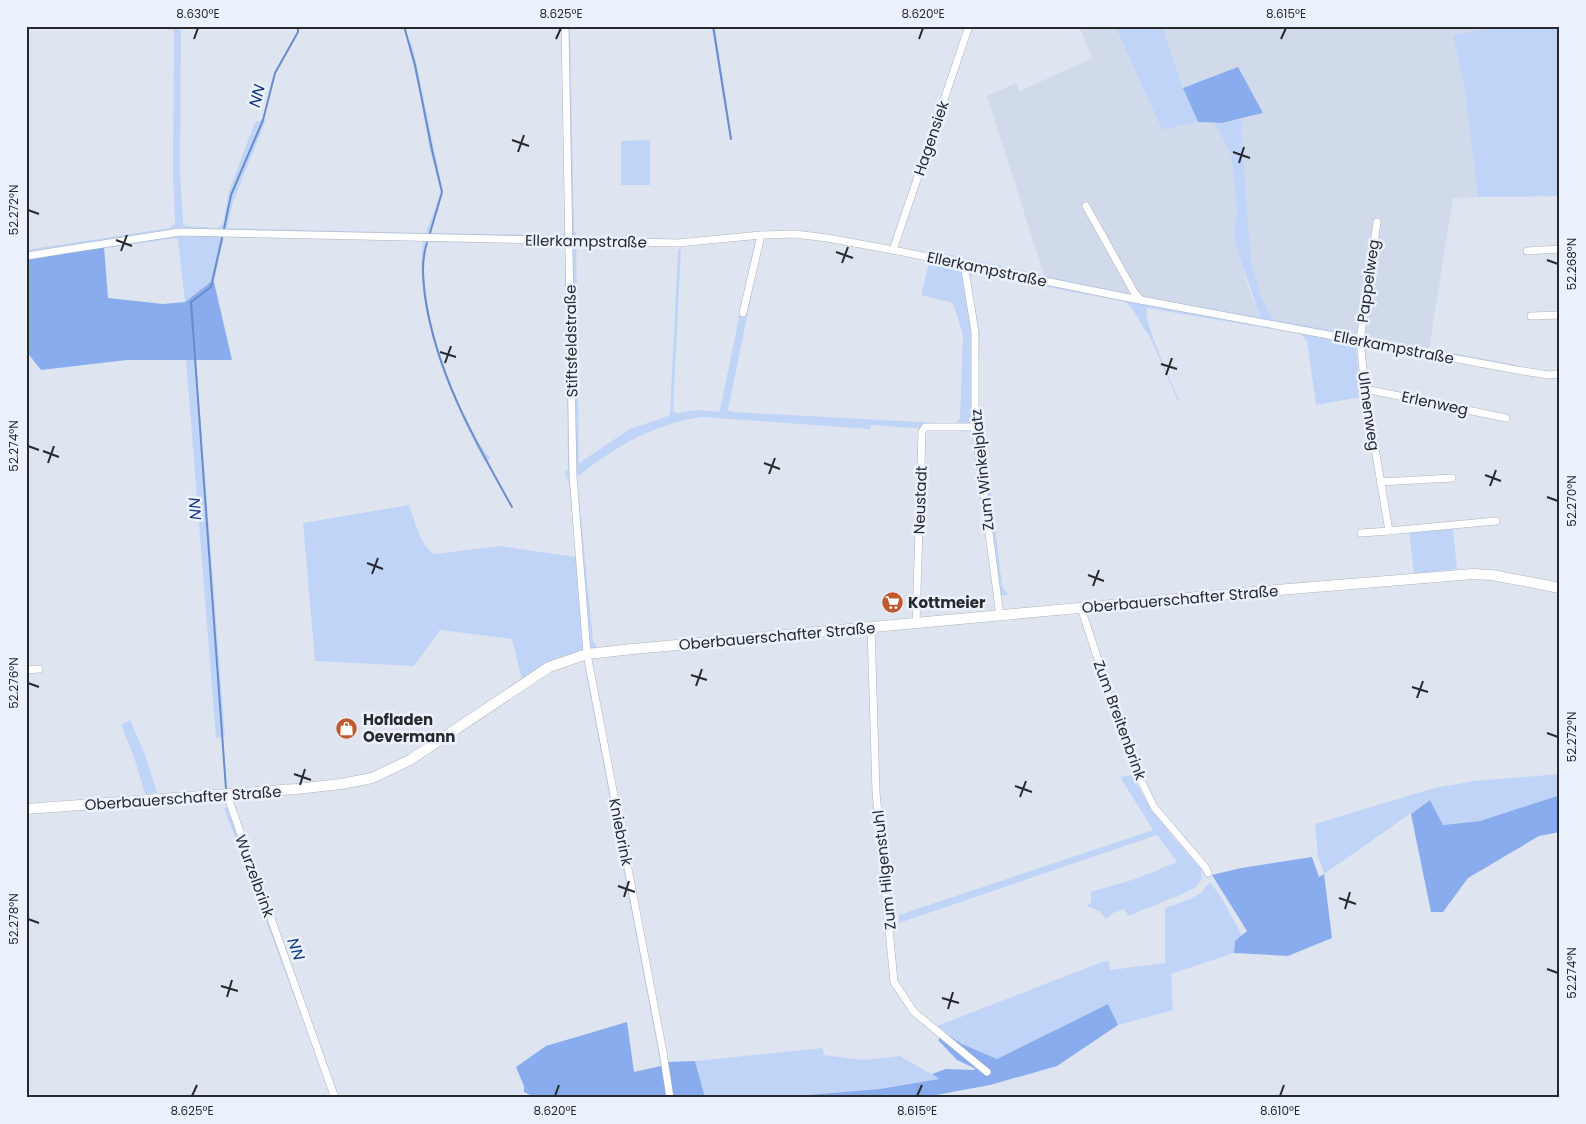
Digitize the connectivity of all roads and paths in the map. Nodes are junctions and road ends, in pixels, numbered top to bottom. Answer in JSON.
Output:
{"nodes":[{"id":1,"x":565,"y":26,"type":"edge"},
{"id":2,"x":969,"y":26,"type":"edge"},
{"id":3,"x":1086,"y":206,"type":"dead end"},
{"id":4,"x":1377,"y":222,"type":"dead end"},
{"id":5,"x":761,"y":235,"type":"junction"},
{"id":6,"x":569,"y":241,"type":"junction"},
{"id":7,"x":1560,"y":249,"type":"edge"},
{"id":8,"x":893,"y":250,"type":"junction"},
{"id":9,"x":1527,"y":251,"type":"dead end"},
{"id":10,"x":26,"y":256,"type":"edge"},
{"id":11,"x":964,"y":264,"type":"junction"},
{"id":12,"x":1141,"y":300,"type":"junction"},
{"id":13,"x":743,"y":313,"type":"dead end"},
{"id":14,"x":1560,"y":315,"type":"edge"},
{"id":15,"x":1531,"y":316,"type":"dead end"},
{"id":16,"x":1360,"y":340,"type":"junction"},
{"id":17,"x":1560,"y":374,"type":"edge"},
{"id":18,"x":1365,"y":389,"type":"junction"},
{"id":19,"x":1506,"y":418,"type":"dead end"},
{"id":20,"x":974,"y":427,"type":"junction"},
{"id":21,"x":1452,"y":478,"type":"dead end"},
{"id":22,"x":1380,"y":482,"type":"junction"},
{"id":23,"x":1496,"y":521,"type":"dead end"},
{"id":24,"x":1388,"y":531,"type":"junction"},
{"id":25,"x":1361,"y":534,"type":"dead end"},
{"id":26,"x":1560,"y":588,"type":"edge"},
{"id":27,"x":1081,"y":608,"type":"junction"},
{"id":28,"x":1000,"y":616,"type":"junction"},
{"id":29,"x":916,"y":623,"type":"junction"},
{"id":30,"x":871,"y":627,"type":"junction"},
{"id":31,"x":587,"y":654,"type":"junction"},
{"id":32,"x":39,"y":669,"type":"dead end"},
{"id":33,"x":26,"y":670,"type":"edge"},
{"id":34,"x":228,"y":795,"type":"junction"},
{"id":35,"x":26,"y":809,"type":"edge"},
{"id":36,"x":1208,"y":873,"type":"dead end"},
{"id":37,"x":987,"y":1072,"type":"dead end"},
{"id":38,"x":335,"y":1098,"type":"edge"},
{"id":39,"x":670,"y":1098,"type":"edge"}],
"edges":[{"from":1,"to":6,"type":"street","name":"Stiftsfeldstraße"},
{"from":2,"to":8,"type":"street","name":"Hagensiek"},
{"from":3,"to":12,"type":"street"},
{"from":4,"to":16,"type":"street","name":"Pappelweg"},
{"from":5,"to":6,"type":"street","name":"Ellerkampstraße"},
{"from":5,"to":8,"type":"street","name":"Ellerkampstraße"},
{"from":5,"to":13,"type":"street"},
{"from":6,"to":10,"type":"street","name":"Ellerkampstraße"},
{"from":6,"to":31,"type":"street","name":"Stiftsfeldstraße"},
{"from":7,"to":9,"type":"street"},
{"from":8,"to":11,"type":"street","name":"Ellerkampstraße"},
{"from":11,"to":12,"type":"street","name":"Ellerkampstraße"},
{"from":11,"to":20,"type":"street","name":"Zum Winkelplatz"},
{"from":12,"to":16,"type":"street","name":"Ellerkampstraße"},
{"from":14,"to":15,"type":"street"},
{"from":16,"to":17,"type":"street","name":"Ellerkampstraße"},
{"from":16,"to":18,"type":"street","name":"Ulmenweg"},
{"from":18,"to":19,"type":"street","name":"Erlenweg"},
{"from":18,"to":22,"type":"street","name":"Ulmenweg"},
{"from":20,"to":28,"type":"street","name":"Zum Winkelplatz"},
{"from":20,"to":29,"type":"street","name":"Neustadt"},
{"from":21,"to":22,"type":"street"},
{"from":22,"to":24,"type":"street","name":"Ulmenweg"},
{"from":23,"to":24,"type":"street"},
{"from":24,"to":25,"type":"street"},
{"from":26,"to":27,"type":"main road","name":"Oberbauerschafter Straße"},
{"from":27,"to":28,"type":"main road","name":"Oberbauerschafter Straße"},
{"from":27,"to":36,"type":"street","name":"Zum Breitenbrink"},
{"from":28,"to":29,"type":"main road","name":"Oberbauerschafter Straße"},
{"from":29,"to":30,"type":"main road","name":"Oberbauerschafter Straße"},
{"from":30,"to":31,"type":"main road","name":"Oberbauerschafter Straße"},
{"from":30,"to":37,"type":"street","name":"Zum Hilgenstuhl"},
{"from":31,"to":34,"type":"main road","name":"Oberbauerschafter Straße"},
{"from":31,"to":39,"type":"street","name":"Kniebrink"},
{"from":32,"to":33,"type":"street"},
{"from":34,"to":35,"type":"main road","name":"Oberbauerschafter Straße"},
{"from":34,"to":38,"type":"street","name":"Wurzelbrink"}]}
